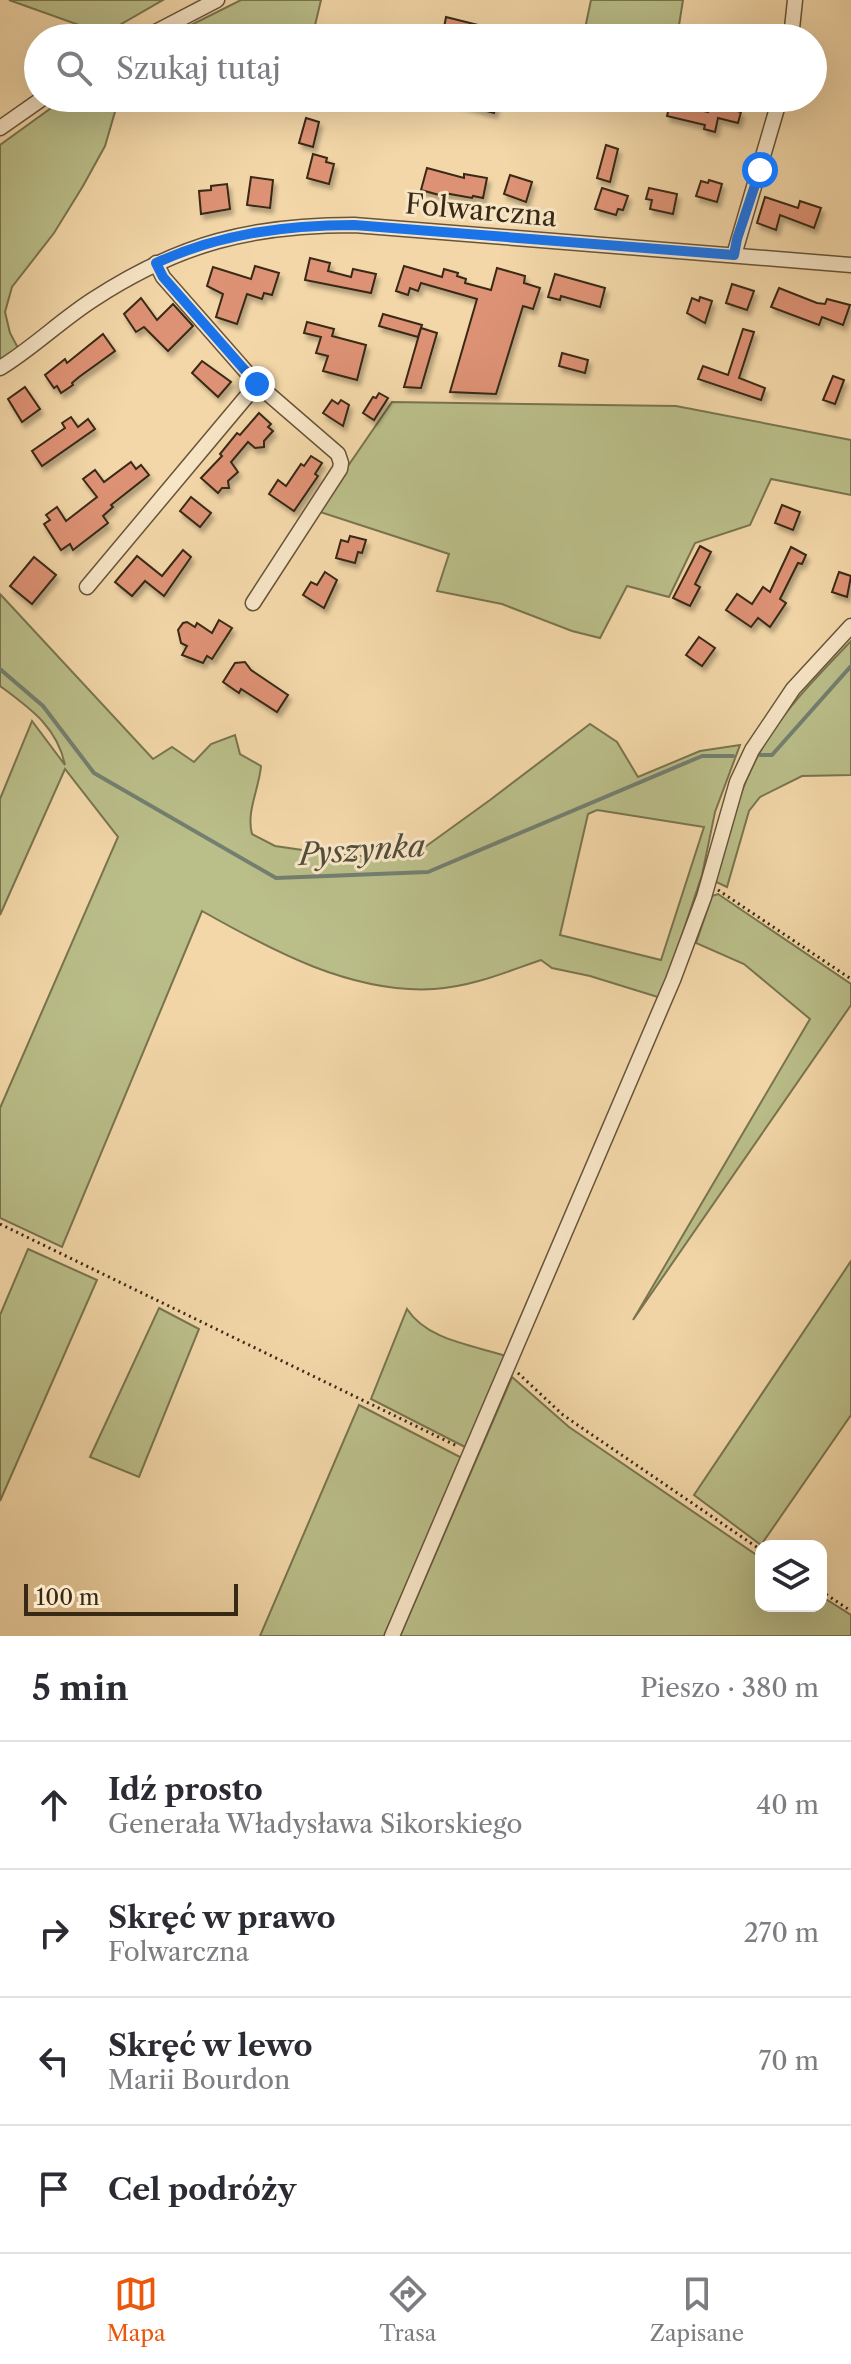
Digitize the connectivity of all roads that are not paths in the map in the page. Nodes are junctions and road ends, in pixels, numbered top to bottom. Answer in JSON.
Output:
{"nodes":[{"id":1,"x":217,"y":0,"type":"edge"},
{"id":2,"x":795,"y":0,"type":"edge"},
{"id":3,"x":171,"y":24,"type":"edge"},
{"id":4,"x":792,"y":24,"type":"edge"},
{"id":5,"x":24,"y":111,"type":"edge"},
{"id":6,"x":776,"y":112,"type":"edge"},
{"id":7,"x":0,"y":128,"type":"edge"},
{"id":8,"x":734,"y":255,"type":"junction"},
{"id":9,"x":156,"y":263,"type":"junction"},
{"id":10,"x":851,"y":265,"type":"edge"},
{"id":11,"x":0,"y":368,"type":"edge"},
{"id":12,"x":257,"y":384,"type":"junction"},
{"id":13,"x":87,"y":587,"type":"dead end"},
{"id":14,"x":253,"y":603,"type":"dead end"},
{"id":15,"x":851,"y":626,"type":"edge"},
{"id":16,"x":392,"y":1636,"type":"edge"}],
"edges":[{"from":1,"to":3,"type":"street"},
{"from":2,"to":4,"type":"street"},
{"from":5,"to":7,"type":"street"},
{"from":6,"to":8,"type":"street"},
{"from":8,"to":9,"type":"street","name":"Folwarczna"},
{"from":8,"to":10,"type":"street","name":"Folwarczna"},
{"from":9,"to":11,"type":"street","name":"Folwarczna"},
{"from":9,"to":12,"type":"street"},
{"from":12,"to":13,"type":"street"},
{"from":12,"to":14,"type":"street"},
{"from":15,"to":16,"type":"street"}]}
